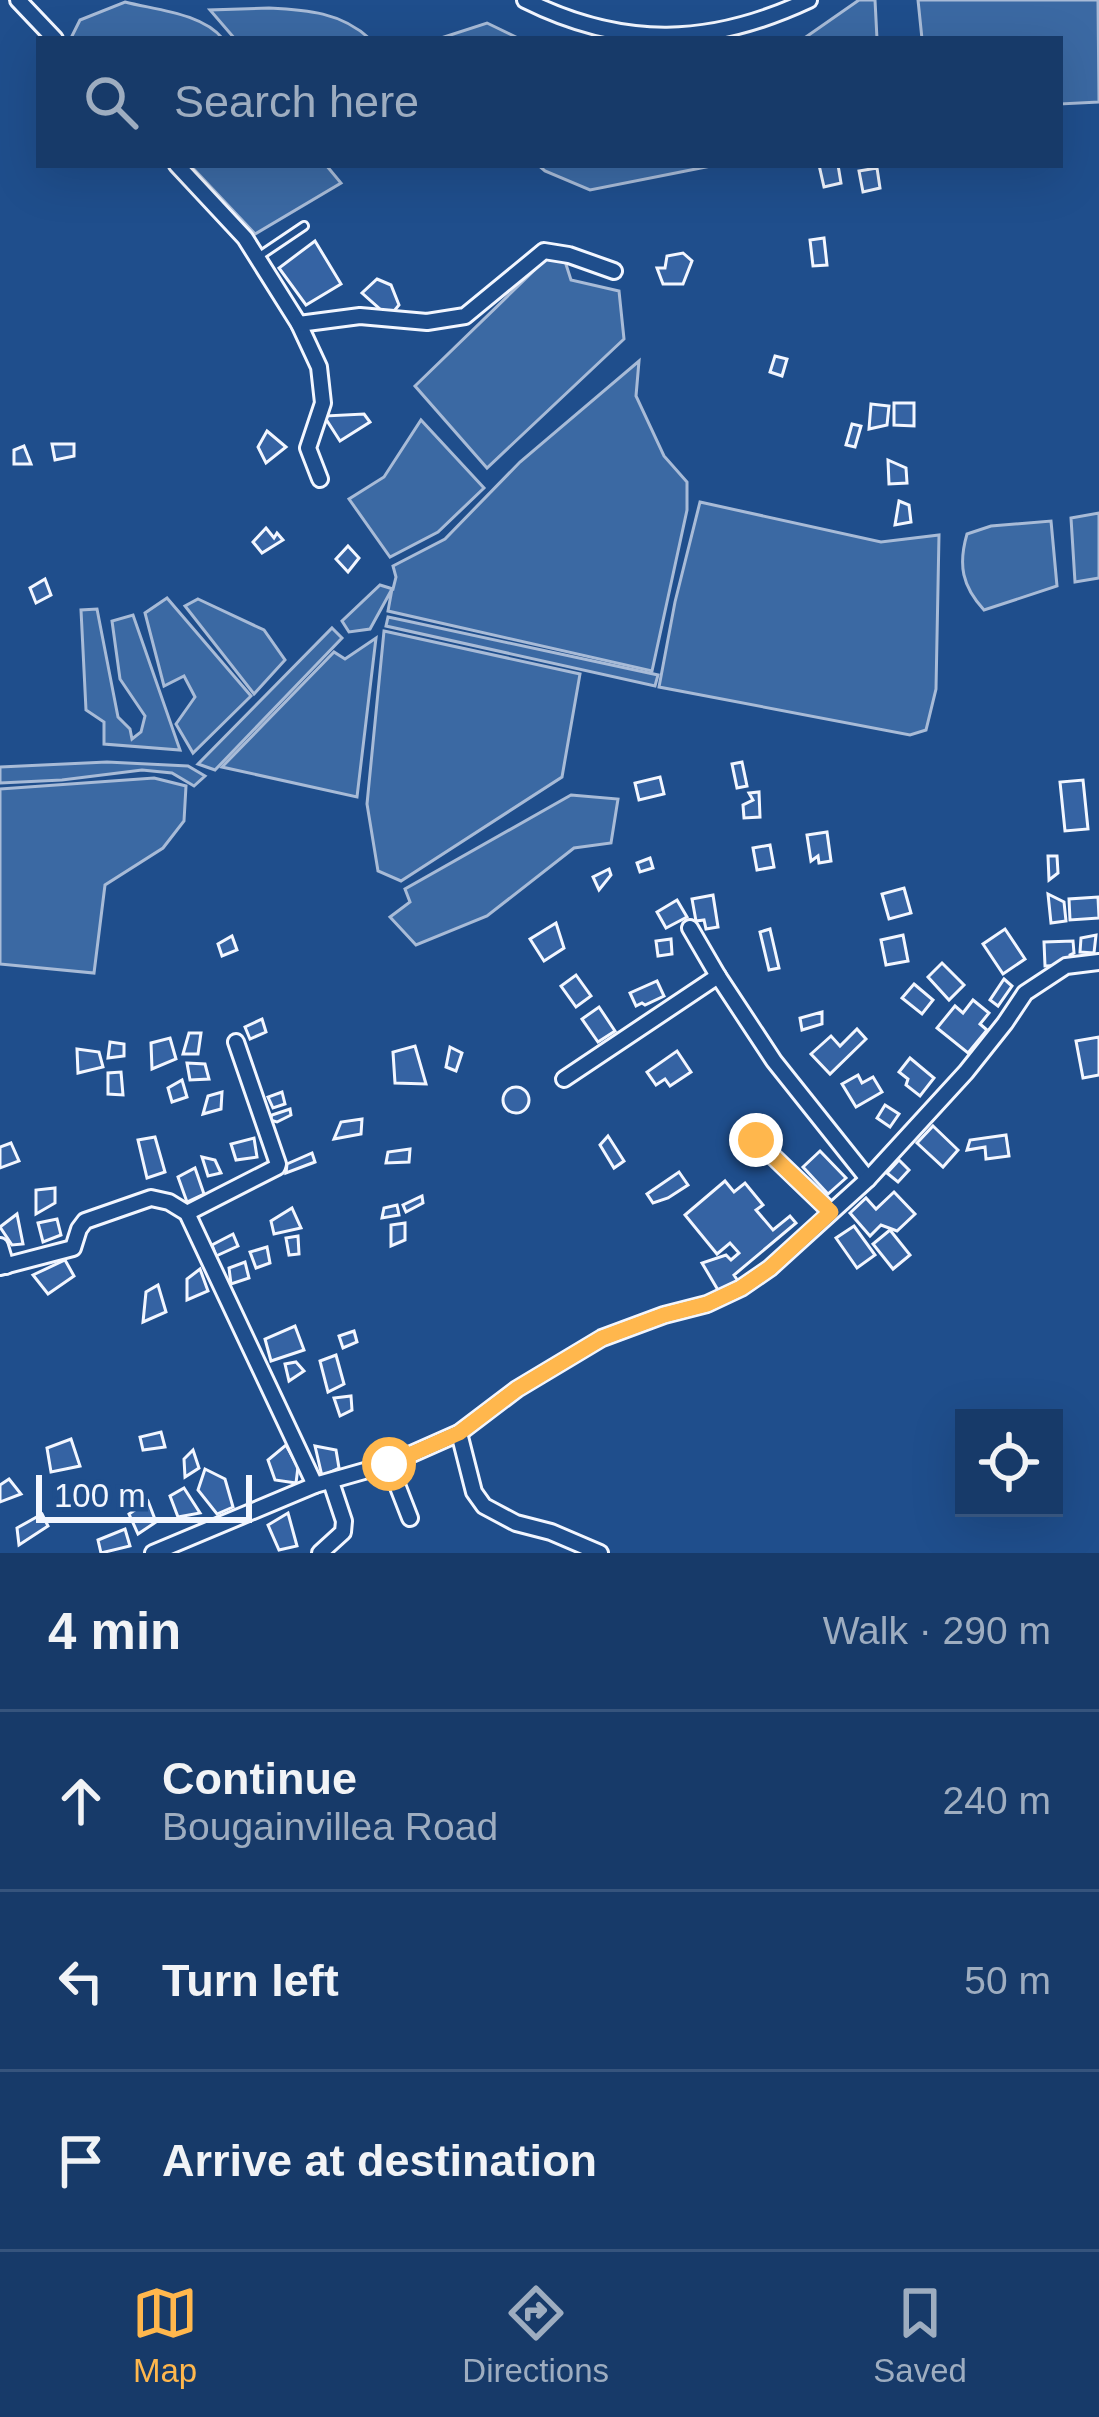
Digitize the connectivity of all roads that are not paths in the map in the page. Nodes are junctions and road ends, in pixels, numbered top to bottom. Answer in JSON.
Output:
{"nodes":[{"id":1,"x":18,"y":0,"type":"edge"},
{"id":2,"x":525,"y":0,"type":"edge"},
{"id":3,"x":809,"y":0,"type":"edge"},
{"id":4,"x":53,"y":36,"type":"edge"},
{"id":5,"x":639,"y":36,"type":"edge"},
{"id":6,"x":686,"y":36,"type":"edge"},
{"id":7,"x":180,"y":168,"type":"edge"},
{"id":8,"x":304,"y":226,"type":"dead end"},
{"id":9,"x":258,"y":257,"type":"junction"},
{"id":10,"x":614,"y":271,"type":"dead end"},
{"id":11,"x":298,"y":324,"type":"junction"},
{"id":12,"x":320,"y":479,"type":"dead end"},
{"id":13,"x":690,"y":928,"type":"dead end"},
{"id":14,"x":1099,"y":962,"type":"edge"},
{"id":15,"x":718,"y":976,"type":"junction"},
{"id":16,"x":236,"y":1042,"type":"dead end"},
{"id":17,"x":564,"y":1079,"type":"dead end"},
{"id":18,"x":756,"y":1140,"type":"dead end"},
{"id":19,"x":868,"y":1179,"type":"junction"},
{"id":20,"x":831,"y":1212,"type":"junction"},
{"id":21,"x":187,"y":1213,"type":"junction"},
{"id":22,"x":0,"y":1246,"type":"edge"},
{"id":23,"x":3,"y":1266,"type":"edge"},
{"id":24,"x":459,"y":1433,"type":"junction"},
{"id":25,"x":389,"y":1464,"type":"junction"},
{"id":26,"x":323,"y":1484,"type":"junction"},
{"id":27,"x":410,"y":1518,"type":"dead end"},
{"id":28,"x":550,"y":1532,"type":"junction"},
{"id":29,"x":153,"y":1553,"type":"edge"},
{"id":30,"x":320,"y":1553,"type":"edge"},
{"id":31,"x":548,"y":1553,"type":"edge"},
{"id":32,"x":599,"y":1553,"type":"edge"}],
"edges":[{"from":1,"to":4,"type":"street"},
{"from":2,"to":5,"type":"street"},
{"from":3,"to":6,"type":"street"},
{"from":7,"to":9,"type":"street"},
{"from":8,"to":9,"type":"lane"},
{"from":9,"to":11,"type":"street"},
{"from":10,"to":11,"type":"street"},
{"from":11,"to":12,"type":"street"},
{"from":13,"to":15,"type":"street"},
{"from":14,"to":19,"type":"street"},
{"from":15,"to":17,"type":"street"},
{"from":15,"to":19,"type":"street"},
{"from":16,"to":21,"type":"street"},
{"from":18,"to":20,"type":"street"},
{"from":19,"to":20,"type":"street"},
{"from":20,"to":24,"type":"street"},
{"from":21,"to":23,"type":"street"},
{"from":21,"to":26,"type":"street"},
{"from":22,"to":23,"type":"street"},
{"from":24,"to":25,"type":"street"},
{"from":24,"to":28,"type":"street"},
{"from":25,"to":26,"type":"street"},
{"from":25,"to":27,"type":"street"},
{"from":26,"to":29,"type":"street"},
{"from":26,"to":30,"type":"street"},
{"from":28,"to":31,"type":"street"},
{"from":28,"to":32,"type":"street"}]}
